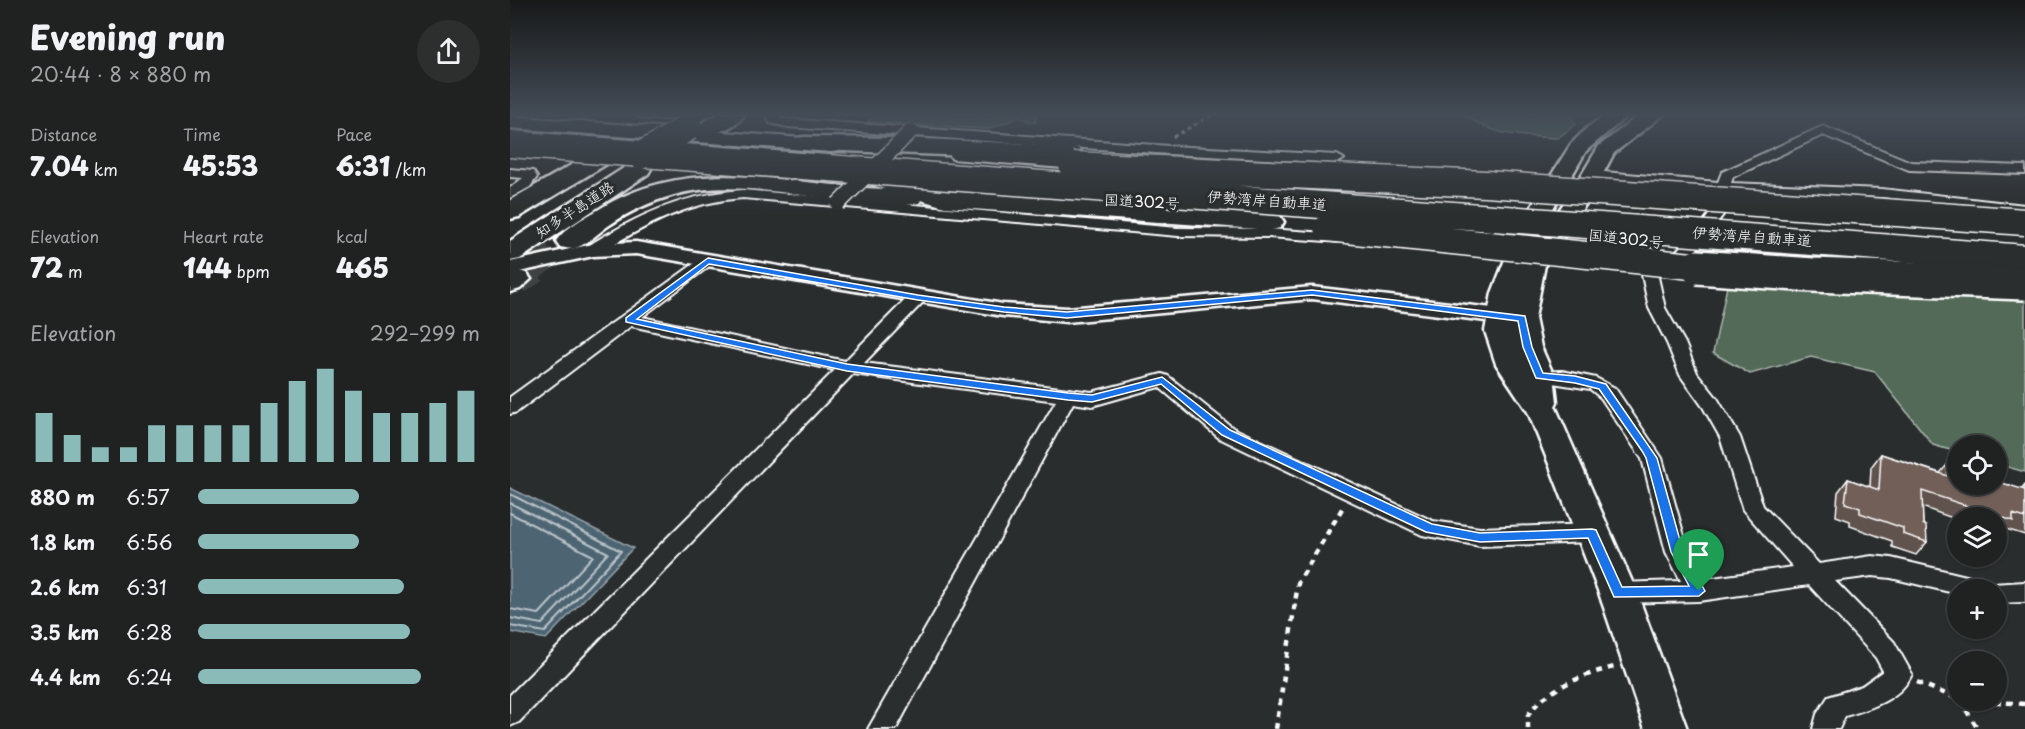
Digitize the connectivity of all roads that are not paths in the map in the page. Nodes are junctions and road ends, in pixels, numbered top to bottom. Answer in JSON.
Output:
{"nodes":[{"id":1,"x":629,"y":148,"type":"edge"},
{"id":2,"x":653,"y":148,"type":"edge"},
{"id":3,"x":691,"y":148,"type":"edge"},
{"id":4,"x":711,"y":148,"type":"edge"},
{"id":5,"x":782,"y":148,"type":"edge"},
{"id":6,"x":864,"y":148,"type":"edge"},
{"id":7,"x":894,"y":148,"type":"edge"},
{"id":8,"x":968,"y":148,"type":"edge"},
{"id":9,"x":1154,"y":148,"type":"edge"},
{"id":10,"x":1578,"y":148,"type":"edge"},
{"id":11,"x":1608,"y":148,"type":"edge"},
{"id":12,"x":1779,"y":148,"type":"edge"},
{"id":13,"x":1871,"y":148,"type":"edge"},
{"id":14,"x":510,"y":150,"type":"edge"},
{"id":15,"x":917,"y":159,"type":"junction"},
{"id":16,"x":1337,"y":159,"type":"dead end"},
{"id":17,"x":684,"y":163,"type":"junction"},
{"id":18,"x":620,"y":164,"type":"junction"},
{"id":19,"x":2025,"y":170,"type":"edge"},
{"id":20,"x":510,"y":173,"type":"edge"},
{"id":21,"x":1593,"y":175,"type":"junction"},
{"id":22,"x":884,"y":181,"type":"junction"},
{"id":23,"x":1046,"y":185,"type":"junction"},
{"id":24,"x":1549,"y":193,"type":"junction"},
{"id":25,"x":510,"y":194,"type":"edge"},
{"id":26,"x":1580,"y":196,"type":"junction"},
{"id":27,"x":1723,"y":197,"type":"junction"},
{"id":28,"x":945,"y":199,"type":"junction"},
{"id":29,"x":838,"y":204,"type":"junction"},
{"id":30,"x":2025,"y":209,"type":"edge"},
{"id":31,"x":510,"y":211,"type":"edge"},
{"id":32,"x":606,"y":214,"type":"junction"},
{"id":33,"x":2025,"y":222,"type":"edge"},
{"id":34,"x":1555,"y":232,"type":"junction"},
{"id":35,"x":2025,"y":232,"type":"edge"},
{"id":36,"x":510,"y":236,"type":"edge"},
{"id":37,"x":2025,"y":240,"type":"edge"},
{"id":38,"x":1524,"y":241,"type":"junction"},
{"id":39,"x":581,"y":245,"type":"junction"},
{"id":40,"x":1692,"y":246,"type":"junction"},
{"id":41,"x":2025,"y":258,"type":"edge"},
{"id":42,"x":708,"y":261,"type":"junction"},
{"id":43,"x":2025,"y":267,"type":"edge"},
{"id":44,"x":511,"y":271,"type":"edge"},
{"id":45,"x":2025,"y":277,"type":"edge"},
{"id":46,"x":2025,"y":282,"type":"edge"},
{"id":47,"x":918,"y":297,"type":"junction"},
{"id":48,"x":1512,"y":317,"type":"junction"},
{"id":49,"x":629,"y":320,"type":"junction"},
{"id":50,"x":847,"y":367,"type":"junction"},
{"id":51,"x":1541,"y":393,"type":"junction"},
{"id":52,"x":1068,"y":396,"type":"junction"},
{"id":53,"x":510,"y":407,"type":"edge"},
{"id":54,"x":1592,"y":533,"type":"junction"},
{"id":55,"x":1814,"y":576,"type":"junction"},
{"id":56,"x":1947,"y":581,"type":"edge"},
{"id":57,"x":1699,"y":591,"type":"junction"},
{"id":58,"x":2025,"y":592,"type":"edge"},
{"id":59,"x":1618,"y":593,"type":"junction"},
{"id":60,"x":2007,"y":593,"type":"edge"},
{"id":61,"x":510,"y":713,"type":"edge"},
{"id":62,"x":881,"y":729,"type":"edge"},
{"id":63,"x":1666,"y":729,"type":"edge"},
{"id":64,"x":1827,"y":729,"type":"edge"}],
"edges":[{"from":1,"to":18,"type":"highway"},
{"from":2,"to":18,"type":"highway","name":"知多半島道路","bridge":true},
{"from":3,"to":17,"type":"highway"},
{"from":4,"to":23,"type":"highway","name":"伊勢湾岸自動車道","bridge":true},
{"from":5,"to":15,"type":"highway","name":"伊勢湾岸自動車道","bridge":true},
{"from":6,"to":24,"type":"highway","name":"国道302号"},
{"from":7,"to":29,"type":"street","bridge":true},
{"from":8,"to":33,"type":"highway","bridge":true},
{"from":9,"to":16,"type":"street"},
{"from":10,"to":24,"type":"main road"},
{"from":11,"to":21,"type":"main road"},
{"from":12,"to":27,"type":"street"},
{"from":13,"to":19,"type":"street"},
{"from":14,"to":18,"type":"highway","name":"国道302号"},
{"from":15,"to":33,"type":"highway","bridge":true},
{"from":15,"to":37,"type":"highway","name":"伊勢湾岸自動車道"},
{"from":17,"to":18,"type":"highway","name":"国道302号"},
{"from":17,"to":22,"type":"highway","name":"国道302号"},
{"from":17,"to":32,"type":"highway"},
{"from":18,"to":31,"type":"highway"},
{"from":18,"to":36,"type":"highway","name":"知多半島道路"},
{"from":18,"to":44,"type":"highway","name":"知多半島道路"},
{"from":20,"to":25,"type":"street"},
{"from":21,"to":26,"type":"main road"},
{"from":21,"to":27,"type":"street"},
{"from":22,"to":28,"type":"highway"},
{"from":22,"to":38,"type":"highway","name":"国道302号"},
{"from":23,"to":41,"type":"highway","name":"伊勢湾岸自動車道","bridge":true},
{"from":23,"to":45,"type":"highway","bridge":true},
{"from":24,"to":26,"type":"highway","name":"国道302号"},
{"from":24,"to":38,"type":"main road"},
{"from":26,"to":27,"type":"highway","name":"国道302号"},
{"from":26,"to":34,"type":"main road"},
{"from":27,"to":30,"type":"street"},
{"from":27,"to":35,"type":"highway","name":"国道302号"},
{"from":27,"to":40,"type":"street"},
{"from":28,"to":32,"type":"highway"},
{"from":28,"to":46,"type":"highway","bridge":true},
{"from":29,"to":38,"type":"street"},
{"from":29,"to":39,"type":"street"},
{"from":32,"to":39,"type":"highway"},
{"from":34,"to":38,"type":"highway","name":"国道302号"},
{"from":34,"to":40,"type":"highway","name":"国道302号"},
{"from":34,"to":48,"type":"main road"},
{"from":38,"to":48,"type":"main road"},
{"from":39,"to":42,"type":"street"},
{"from":39,"to":44,"type":"street"},
{"from":40,"to":43,"type":"highway","name":"国道302号"},
{"from":40,"to":55,"type":"street"},
{"from":42,"to":47,"type":"street"},
{"from":42,"to":49,"type":"street"},
{"from":47,"to":48,"type":"street"},
{"from":47,"to":50,"type":"street"},
{"from":48,"to":51,"type":"main road"},
{"from":48,"to":51,"type":"main road"},
{"from":49,"to":50,"type":"street"},
{"from":49,"to":53,"type":"street"},
{"from":50,"to":52,"type":"street"},
{"from":50,"to":61,"type":"street"},
{"from":51,"to":54,"type":"main road"},
{"from":51,"to":57,"type":"street"},
{"from":52,"to":54,"type":"street"},
{"from":52,"to":62,"type":"street"},
{"from":54,"to":59,"type":"main road"},
{"from":55,"to":56,"type":"street"},
{"from":55,"to":57,"type":"street"},
{"from":55,"to":64,"type":"street"},
{"from":57,"to":59,"type":"street"},
{"from":58,"to":60,"type":"street"},
{"from":59,"to":63,"type":"main road"}]}
